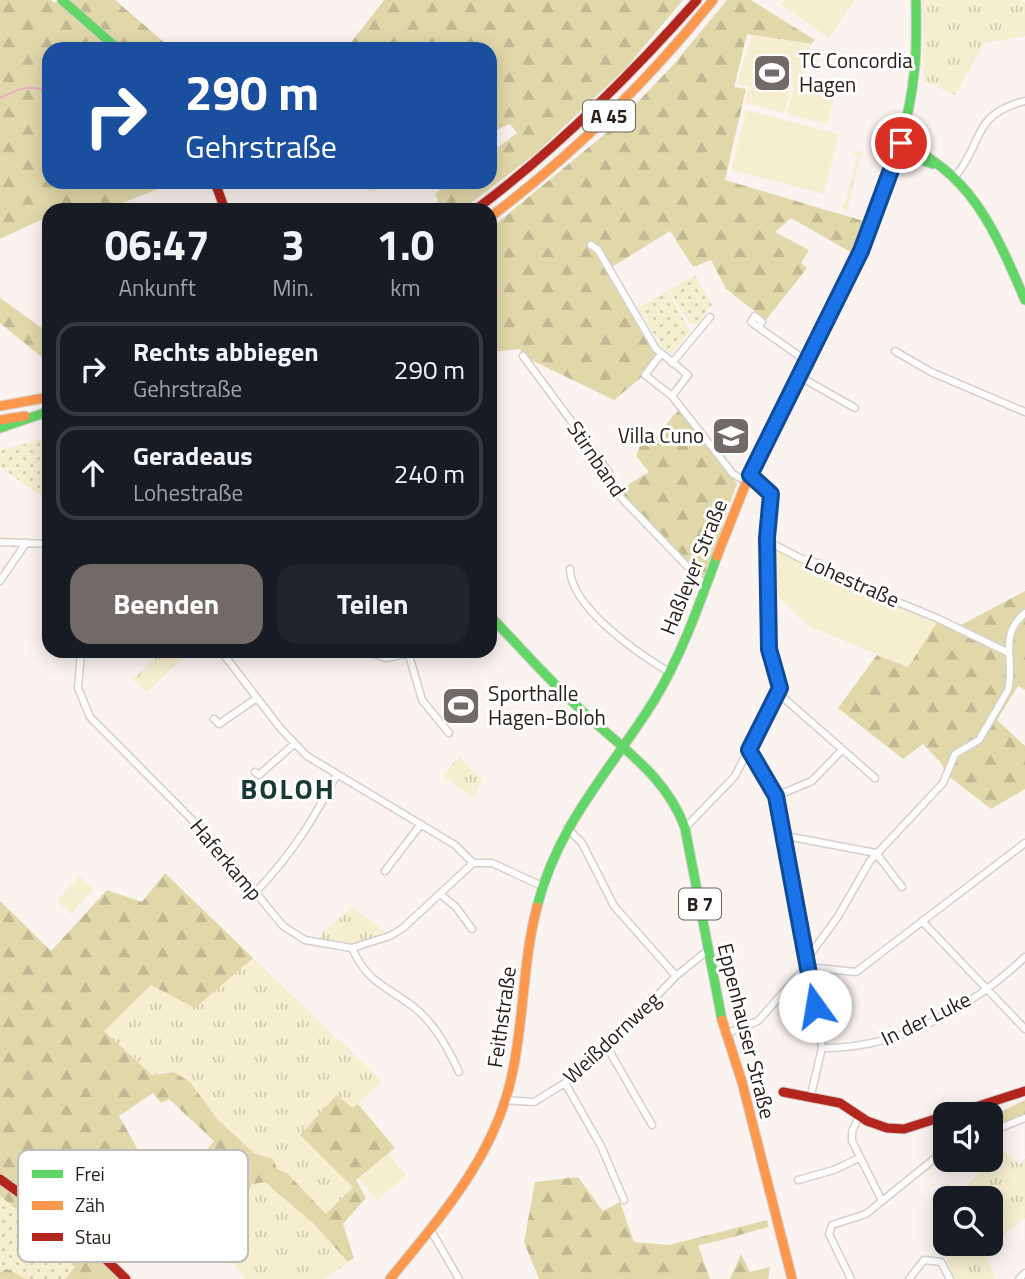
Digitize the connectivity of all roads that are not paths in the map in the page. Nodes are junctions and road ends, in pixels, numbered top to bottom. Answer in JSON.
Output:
{"nodes":[{"id":1,"x":62,"y":0,"type":"edge"},
{"id":2,"x":696,"y":0,"type":"edge"},
{"id":3,"x":713,"y":0,"type":"edge"},
{"id":4,"x":916,"y":0,"type":"edge"},
{"id":5,"x":110,"y":42,"type":"edge"},
{"id":6,"x":1025,"y":100,"type":"edge"},
{"id":7,"x":900,"y":148,"type":"junction"},
{"id":8,"x":955,"y":177,"type":"junction"},
{"id":9,"x":484,"y":203,"type":"edge"},
{"id":10,"x":497,"y":212,"type":"edge"},
{"id":11,"x":592,"y":245,"type":"dead end"},
{"id":12,"x":1025,"y":300,"type":"edge"},
{"id":13,"x":710,"y":317,"type":"dead end"},
{"id":14,"x":758,"y":327,"type":"dead end"},
{"id":15,"x":895,"y":351,"type":"dead end"},
{"id":16,"x":661,"y":354,"type":"junction"},
{"id":17,"x":523,"y":356,"type":"dead end"},
{"id":18,"x":805,"y":360,"type":"junction"},
{"id":19,"x":671,"y":363,"type":"junction"},
{"id":20,"x":797,"y":375,"type":"junction"},
{"id":21,"x":672,"y":396,"type":"junction"},
{"id":22,"x":42,"y":397,"type":"edge"},
{"id":23,"x":0,"y":398,"type":"edge"},
{"id":24,"x":42,"y":398,"type":"edge"},
{"id":25,"x":0,"y":406,"type":"edge"},
{"id":26,"x":855,"y":408,"type":"dead end"},
{"id":27,"x":42,"y":412,"type":"edge"},
{"id":28,"x":1025,"y":412,"type":"edge"},
{"id":29,"x":42,"y":413,"type":"edge"},
{"id":30,"x":0,"y":420,"type":"edge"},
{"id":31,"x":0,"y":428,"type":"edge"},
{"id":32,"x":748,"y":478,"type":"junction"},
{"id":33,"x":0,"y":542,"type":"edge"},
{"id":34,"x":769,"y":542,"type":"junction"},
{"id":35,"x":26,"y":543,"type":"junction"},
{"id":36,"x":42,"y":544,"type":"edge"},
{"id":37,"x":570,"y":569,"type":"dead end"},
{"id":38,"x":0,"y":581,"type":"edge"},
{"id":39,"x":706,"y":586,"type":"junction"},
{"id":40,"x":1025,"y":613,"type":"edge"},
{"id":41,"x":497,"y":623,"type":"edge"},
{"id":42,"x":1007,"y":652,"type":"junction"},
{"id":43,"x":80,"y":658,"type":"edge"},
{"id":44,"x":226,"y":658,"type":"edge"},
{"id":45,"x":410,"y":658,"type":"edge"},
{"id":46,"x":669,"y":672,"type":"junction"},
{"id":47,"x":778,"y":693,"type":"junction"},
{"id":48,"x":257,"y":698,"type":"junction"},
{"id":49,"x":219,"y":724,"type":"dead end"},
{"id":50,"x":449,"y":733,"type":"dead end"},
{"id":51,"x":294,"y":744,"type":"junction"},
{"id":52,"x":623,"y":749,"type":"junction"},
{"id":53,"x":749,"y":750,"type":"junction"},
{"id":54,"x":842,"y":750,"type":"junction"},
{"id":55,"x":337,"y":774,"type":"junction"},
{"id":56,"x":259,"y":775,"type":"dead end"},
{"id":57,"x":874,"y":778,"type":"dead end"},
{"id":58,"x":776,"y":796,"type":"junction"},
{"id":59,"x":421,"y":824,"type":"junction"},
{"id":60,"x":567,"y":828,"type":"junction"},
{"id":61,"x":685,"y":828,"type":"junction"},
{"id":62,"x":786,"y":836,"type":"junction"},
{"id":63,"x":1025,"y":843,"type":"edge"},
{"id":64,"x":876,"y":853,"type":"junction"},
{"id":65,"x":473,"y":863,"type":"junction"},
{"id":66,"x":385,"y":871,"type":"dead end"},
{"id":67,"x":542,"y":886,"type":"junction"},
{"id":68,"x":902,"y":887,"type":"dead end"},
{"id":69,"x":254,"y":894,"type":"junction"},
{"id":70,"x":440,"y":894,"type":"junction"},
{"id":71,"x":922,"y":921,"type":"junction"},
{"id":72,"x":472,"y":929,"type":"dead end"},
{"id":73,"x":352,"y":948,"type":"junction"},
{"id":74,"x":707,"y":951,"type":"junction"},
{"id":75,"x":1025,"y":957,"type":"edge"},
{"id":76,"x":806,"y":963,"type":"junction"},
{"id":77,"x":676,"y":976,"type":"junction"},
{"id":78,"x":986,"y":988,"type":"junction"},
{"id":79,"x":1025,"y":1030,"type":"edge"},
{"id":80,"x":728,"y":1033,"type":"junction"},
{"id":81,"x":607,"y":1047,"type":"junction"},
{"id":82,"x":822,"y":1048,"type":"junction"},
{"id":83,"x":459,"y":1072,"type":"dead end"},
{"id":84,"x":565,"y":1083,"type":"junction"},
{"id":85,"x":1025,"y":1091,"type":"edge"},
{"id":86,"x":783,"y":1092,"type":"dead end"},
{"id":87,"x":811,"y":1095,"type":"junction"},
{"id":88,"x":506,"y":1100,"type":"junction"},
{"id":89,"x":992,"y":1102,"type":"edge"},
{"id":90,"x":859,"y":1116,"type":"junction"},
{"id":91,"x":1025,"y":1118,"type":"edge"},
{"id":92,"x":933,"y":1120,"type":"edge"},
{"id":93,"x":652,"y":1125,"type":"dead end"},
{"id":94,"x":1003,"y":1127,"type":"edge"},
{"id":95,"x":859,"y":1158,"type":"junction"},
{"id":96,"x":933,"y":1160,"type":"edge"},
{"id":97,"x":0,"y":1179,"type":"edge"},
{"id":98,"x":798,"y":1180,"type":"dead end"},
{"id":99,"x":18,"y":1192,"type":"edge"},
{"id":100,"x":624,"y":1200,"type":"dead end"},
{"id":101,"x":882,"y":1200,"type":"junction"},
{"id":102,"x":430,"y":1229,"type":"junction"},
{"id":103,"x":108,"y":1262,"type":"edge"},
{"id":104,"x":1025,"y":1273,"type":"edge"},
{"id":105,"x":126,"y":1279,"type":"edge"},
{"id":106,"x":390,"y":1279,"type":"edge"},
{"id":107,"x":459,"y":1279,"type":"edge"},
{"id":108,"x":792,"y":1279,"type":"edge"},
{"id":109,"x":851,"y":1279,"type":"edge"},
{"id":110,"x":909,"y":1279,"type":"edge"},
{"id":111,"x":950,"y":1279,"type":"edge"},
{"id":112,"x":1019,"y":1279,"type":"edge"}],
"edges":[{"from":1,"to":5,"type":"main road"},
{"from":2,"to":9,"type":"main road","number":"A 45"},
{"from":3,"to":10,"type":"main road","number":"A 45"},
{"from":4,"to":7,"type":"main road","name":"Haßleyer Straße"},
{"from":6,"to":8,"type":"street"},
{"from":7,"to":8,"type":"main road"},
{"from":7,"to":18,"type":"main road","name":"Haßleyer Straße"},
{"from":8,"to":12,"type":"main road"},
{"from":11,"to":16,"type":"street"},
{"from":13,"to":19,"type":"street"},
{"from":14,"to":18,"type":"street"},
{"from":15,"to":28,"type":"street"},
{"from":16,"to":19,"type":"street"},
{"from":16,"to":21,"type":"street"},
{"from":17,"to":39,"type":"street","name":"Stirnband"},
{"from":18,"to":20,"type":"main road","name":"Haßleyer Straße"},
{"from":19,"to":21,"type":"street"},
{"from":20,"to":26,"type":"street"},
{"from":20,"to":32,"type":"main road","name":"Haßleyer Straße"},
{"from":21,"to":32,"type":"street"},
{"from":22,"to":23,"type":"main road"},
{"from":24,"to":25,"type":"main road"},
{"from":27,"to":30,"type":"main road"},
{"from":29,"to":31,"type":"main road"},
{"from":32,"to":34,"type":"street"},
{"from":32,"to":39,"type":"main road","name":"Haßleyer Straße"},
{"from":33,"to":35,"type":"street"},
{"from":34,"to":42,"type":"street","name":"Lohestraße"},
{"from":34,"to":47,"type":"street"},
{"from":35,"to":36,"type":"street"},
{"from":35,"to":38,"type":"street"},
{"from":37,"to":46,"type":"street"},
{"from":39,"to":46,"type":"main road","name":"Haßleyer Straße"},
{"from":40,"to":42,"type":"street"},
{"from":41,"to":52,"type":"main road","name":"Eppenhauser Straße","number":"B 7"},
{"from":42,"to":64,"type":"street"},
{"from":43,"to":69,"type":"street","name":"Haferkamp"},
{"from":44,"to":48,"type":"street"},
{"from":45,"to":50,"type":"street"},
{"from":46,"to":52,"type":"main road","name":"Haßleyer Straße"},
{"from":47,"to":53,"type":"street"},
{"from":47,"to":54,"type":"street"},
{"from":48,"to":49,"type":"street"},
{"from":48,"to":51,"type":"street"},
{"from":51,"to":55,"type":"street"},
{"from":51,"to":56,"type":"street"},
{"from":52,"to":60,"type":"main road","name":"Feithstraße"},
{"from":52,"to":61,"type":"main road","name":"Eppenhauser Straße","number":"B 7"},
{"from":53,"to":58,"type":"street"},
{"from":53,"to":61,"type":"street"},
{"from":54,"to":57,"type":"street"},
{"from":54,"to":58,"type":"street"},
{"from":55,"to":59,"type":"street"},
{"from":55,"to":69,"type":"street"},
{"from":58,"to":62,"type":"street"},
{"from":59,"to":65,"type":"street"},
{"from":59,"to":66,"type":"street"},
{"from":60,"to":67,"type":"main road","name":"Feithstraße"},
{"from":60,"to":77,"type":"street"},
{"from":61,"to":74,"type":"main road","name":"Eppenhauser Straße","number":"B 7"},
{"from":62,"to":64,"type":"street"},
{"from":62,"to":76,"type":"street"},
{"from":63,"to":71,"type":"street"},
{"from":64,"to":68,"type":"street"},
{"from":64,"to":76,"type":"street"},
{"from":65,"to":67,"type":"street"},
{"from":65,"to":70,"type":"street","name":"Haferkamp"},
{"from":67,"to":88,"type":"main road","name":"Feithstraße"},
{"from":69,"to":73,"type":"street","name":"Haferkamp"},
{"from":70,"to":72,"type":"street"},
{"from":70,"to":73,"type":"street","name":"Haferkamp"},
{"from":71,"to":76,"type":"street"},
{"from":71,"to":78,"type":"street"},
{"from":73,"to":83,"type":"street"},
{"from":74,"to":77,"type":"street","name":"Weißdornweg"},
{"from":74,"to":80,"type":"main road","name":"Eppenhauser Straße","number":"B 7"},
{"from":75,"to":78,"type":"street","name":"In der Luke"},
{"from":76,"to":80,"type":"street"},
{"from":76,"to":82,"type":"street"},
{"from":77,"to":81,"type":"street","name":"Weißdornweg"},
{"from":78,"to":79,"type":"street","name":"In der Luke"},
{"from":78,"to":82,"type":"street","name":"In der Luke"},
{"from":80,"to":108,"type":"main road","name":"Eppenhauser Straße","number":"B 7"},
{"from":81,"to":84,"type":"street","name":"Weißdornweg"},
{"from":81,"to":93,"type":"street"},
{"from":82,"to":87,"type":"street"},
{"from":84,"to":88,"type":"street","name":"Weißdornweg"},
{"from":84,"to":100,"type":"street"},
{"from":85,"to":89,"type":"main road"},
{"from":86,"to":87,"type":"main road"},
{"from":87,"to":90,"type":"main road"},
{"from":88,"to":102,"type":"main road","name":"Feithstraße"},
{"from":90,"to":92,"type":"main road"},
{"from":90,"to":95,"type":"street"},
{"from":91,"to":94,"type":"street"},
{"from":95,"to":98,"type":"street"},
{"from":95,"to":101,"type":"street"},
{"from":96,"to":101,"type":"street"},
{"from":97,"to":99,"type":"main road"},
{"from":101,"to":109,"type":"street"},
{"from":102,"to":106,"type":"main road","name":"Feithstraße"},
{"from":102,"to":107,"type":"street"},
{"from":103,"to":105,"type":"main road"},
{"from":104,"to":112,"type":"street"},
{"from":110,"to":111,"type":"street"}]}
